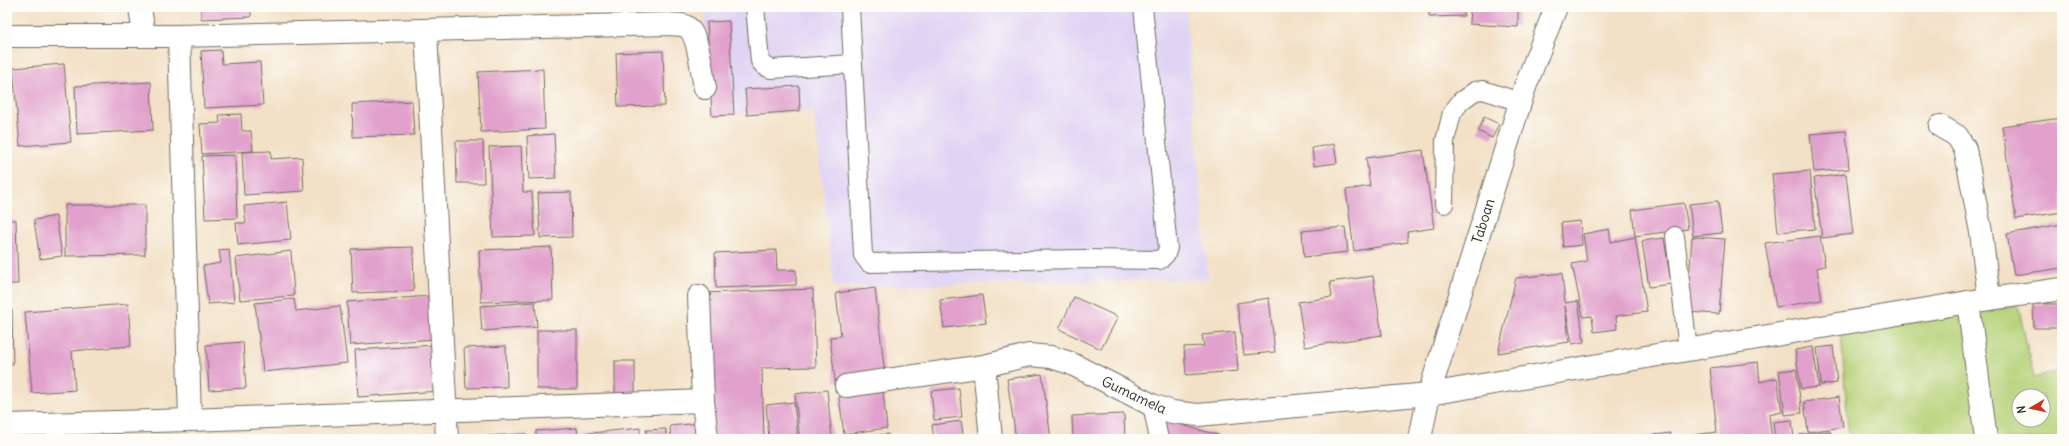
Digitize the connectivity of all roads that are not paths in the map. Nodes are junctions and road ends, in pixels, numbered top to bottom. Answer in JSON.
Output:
{"nodes":[{"id":1,"x":140,"y":7,"type":"edge"},
{"id":2,"x":755,"y":7,"type":"edge"},
{"id":3,"x":850,"y":7,"type":"edge"},
{"id":4,"x":1143,"y":7,"type":"edge"},
{"id":5,"x":1556,"y":7,"type":"edge"},
{"id":6,"x":426,"y":31,"type":"junction"},
{"id":7,"x":7,"y":36,"type":"edge"},
{"id":8,"x":144,"y":36,"type":"junction"},
{"id":9,"x":179,"y":36,"type":"junction"},
{"id":10,"x":853,"y":64,"type":"junction"},
{"id":11,"x":705,"y":88,"type":"dead end"},
{"id":12,"x":1520,"y":102,"type":"junction"},
{"id":13,"x":1940,"y":126,"type":"dead end"},
{"id":14,"x":1444,"y":204,"type":"dead end"},
{"id":15,"x":1675,"y":236,"type":"dead end"},
{"id":16,"x":2062,"y":289,"type":"edge"},
{"id":17,"x":699,"y":296,"type":"dead end"},
{"id":18,"x":1979,"y":301,"type":"junction"},
{"id":19,"x":1688,"y":350,"type":"junction"},
{"id":20,"x":984,"y":366,"type":"junction"},
{"id":21,"x":846,"y":386,"type":"dead end"},
{"id":22,"x":1429,"y":394,"type":"junction"},
{"id":23,"x":703,"y":402,"type":"junction"},
{"id":24,"x":1152,"y":405,"type":"junction"},
{"id":25,"x":446,"y":411,"type":"junction"},
{"id":26,"x":190,"y":420,"type":"junction"},
{"id":27,"x":7,"y":425,"type":"edge"},
{"id":28,"x":447,"y":439,"type":"edge"},
{"id":29,"x":707,"y":439,"type":"edge"},
{"id":30,"x":991,"y":439,"type":"edge"},
{"id":31,"x":1159,"y":439,"type":"edge"},
{"id":32,"x":1420,"y":439,"type":"edge"},
{"id":33,"x":1986,"y":439,"type":"edge"}],
"edges":[{"from":1,"to":8,"type":"street"},
{"from":2,"to":10,"type":"lane"},
{"from":3,"to":10,"type":"lane"},
{"from":4,"to":10,"type":"lane"},
{"from":5,"to":12,"type":"street","name":"Taboan"},
{"from":6,"to":9,"type":"street"},
{"from":6,"to":11,"type":"street"},
{"from":6,"to":25,"type":"street"},
{"from":7,"to":8,"type":"street"},
{"from":8,"to":9,"type":"street"},
{"from":9,"to":26,"type":"street"},
{"from":12,"to":14,"type":"lane"},
{"from":12,"to":22,"type":"street","name":"Taboan"},
{"from":13,"to":18,"type":"street"},
{"from":15,"to":19,"type":"lane"},
{"from":16,"to":18,"type":"street","name":"Gumamela"},
{"from":17,"to":23,"type":"street"},
{"from":18,"to":19,"type":"street","name":"Gumamela"},
{"from":18,"to":33,"type":"street"},
{"from":19,"to":22,"type":"street","name":"Gumamela"},
{"from":20,"to":21,"type":"street","name":"Gumamela"},
{"from":20,"to":24,"type":"street","name":"Gumamela"},
{"from":20,"to":30,"type":"street"},
{"from":22,"to":24,"type":"street","name":"Gumamela"},
{"from":22,"to":32,"type":"street","name":"Taboan"},
{"from":23,"to":25,"type":"street"},
{"from":23,"to":29,"type":"street"},
{"from":24,"to":31,"type":"lane"},
{"from":25,"to":26,"type":"street"},
{"from":25,"to":28,"type":"street"},
{"from":26,"to":27,"type":"street"}]}
